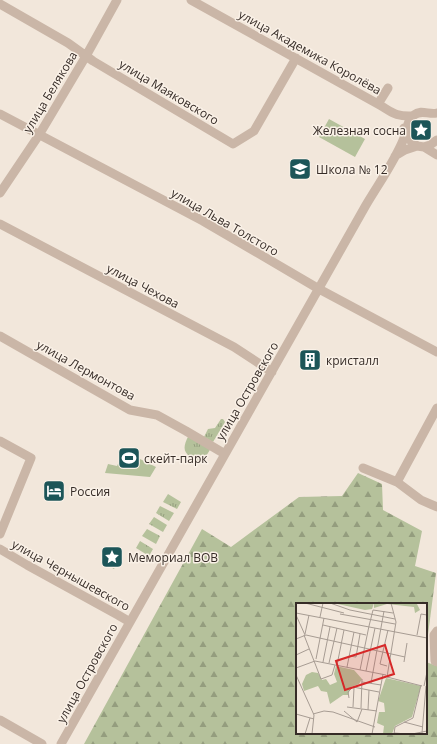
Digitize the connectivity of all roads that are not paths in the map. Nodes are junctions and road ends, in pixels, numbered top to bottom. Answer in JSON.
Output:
{"nodes":[{"id":1,"x":117,"y":0,"type":"edge"},
{"id":2,"x":191,"y":0,"type":"edge"},
{"id":3,"x":0,"y":4,"type":"edge"},
{"id":4,"x":86,"y":56,"type":"junction"},
{"id":5,"x":296,"y":58,"type":"junction"},
{"id":6,"x":388,"y":88,"type":"dead end"},
{"id":7,"x":378,"y":104,"type":"junction"},
{"id":8,"x":0,"y":114,"type":"edge"},
{"id":9,"x":397,"y":115,"type":"junction"},
{"id":10,"x":412,"y":116,"type":"junction"},
{"id":11,"x":436,"y":116,"type":"edge"},
{"id":12,"x":406,"y":132,"type":"junction"},
{"id":13,"x":39,"y":135,"type":"junction"},
{"id":14,"x":437,"y":140,"type":"edge"},
{"id":15,"x":421,"y":146,"type":"junction"},
{"id":16,"x":437,"y":155,"type":"edge"},
{"id":17,"x":395,"y":156,"type":"junction"},
{"id":18,"x":0,"y":194,"type":"edge"},
{"id":19,"x":0,"y":224,"type":"edge"},
{"id":20,"x":319,"y":289,"type":"junction"},
{"id":21,"x":0,"y":336,"type":"edge"},
{"id":22,"x":437,"y":352,"type":"edge"},
{"id":23,"x":272,"y":372,"type":"junction"},
{"id":24,"x":437,"y":408,"type":"edge"},
{"id":25,"x":0,"y":441,"type":"edge"},
{"id":26,"x":225,"y":454,"type":"junction"},
{"id":27,"x":363,"y":468,"type":"dead end"},
{"id":28,"x":398,"y":482,"type":"junction"},
{"id":29,"x":437,"y":507,"type":"edge"},
{"id":30,"x":0,"y":534,"type":"edge"},
{"id":31,"x":0,"y":549,"type":"edge"},
{"id":32,"x":130,"y":622,"type":"junction"},
{"id":33,"x":437,"y":631,"type":"edge"},
{"id":34,"x":437,"y":662,"type":"edge"},
{"id":35,"x":0,"y":720,"type":"edge"},
{"id":36,"x":42,"y":744,"type":"edge"},
{"id":37,"x":61,"y":744,"type":"edge"}],
"edges":[{"from":1,"to":4,"type":"street","name":"улица Белякова"},
{"from":2,"to":5,"type":"street","name":"улица Академика Королёва"},
{"from":3,"to":4,"type":"street","name":"улица Маяковского"},
{"from":4,"to":5,"type":"street","name":"улица Маяковского"},
{"from":4,"to":13,"type":"street","name":"улица Белякова"},
{"from":5,"to":7,"type":"street","name":"улица Академика Королёва"},
{"from":6,"to":7,"type":"street"},
{"from":7,"to":9,"type":"street","name":"улица Академика Королёва"},
{"from":8,"to":13,"type":"street","name":"улица Льва Толстого"},
{"from":9,"to":10,"type":"street"},
{"from":9,"to":12,"type":"street"},
{"from":10,"to":11,"type":"street"},
{"from":10,"to":12,"type":"street","name":"улица Островского"},
{"from":12,"to":15,"type":"street"},
{"from":12,"to":17,"type":"street","name":"улица Островского"},
{"from":13,"to":18,"type":"street","name":"улица Белякова"},
{"from":13,"to":20,"type":"street","name":"улица Льва Толстого"},
{"from":14,"to":15,"type":"street"},
{"from":15,"to":16,"type":"street"},
{"from":15,"to":17,"type":"street"},
{"from":17,"to":20,"type":"street","name":"улица Островского"},
{"from":19,"to":23,"type":"street","name":"улица Чехова"},
{"from":20,"to":22,"type":"street","name":"улица Льва Толстого"},
{"from":20,"to":23,"type":"street","name":"улица Островского"},
{"from":21,"to":26,"type":"street","name":"улица Лермонтова"},
{"from":23,"to":26,"type":"street","name":"улица Островского"},
{"from":24,"to":28,"type":"street"},
{"from":25,"to":30,"type":"street"},
{"from":26,"to":32,"type":"street","name":"улица Островского"},
{"from":27,"to":28,"type":"street"},
{"from":28,"to":29,"type":"street"},
{"from":31,"to":32,"type":"street","name":"улица Чернышевского"},
{"from":32,"to":37,"type":"street","name":"улица Островского"},
{"from":33,"to":34,"type":"street"},
{"from":35,"to":36,"type":"street"}]}
